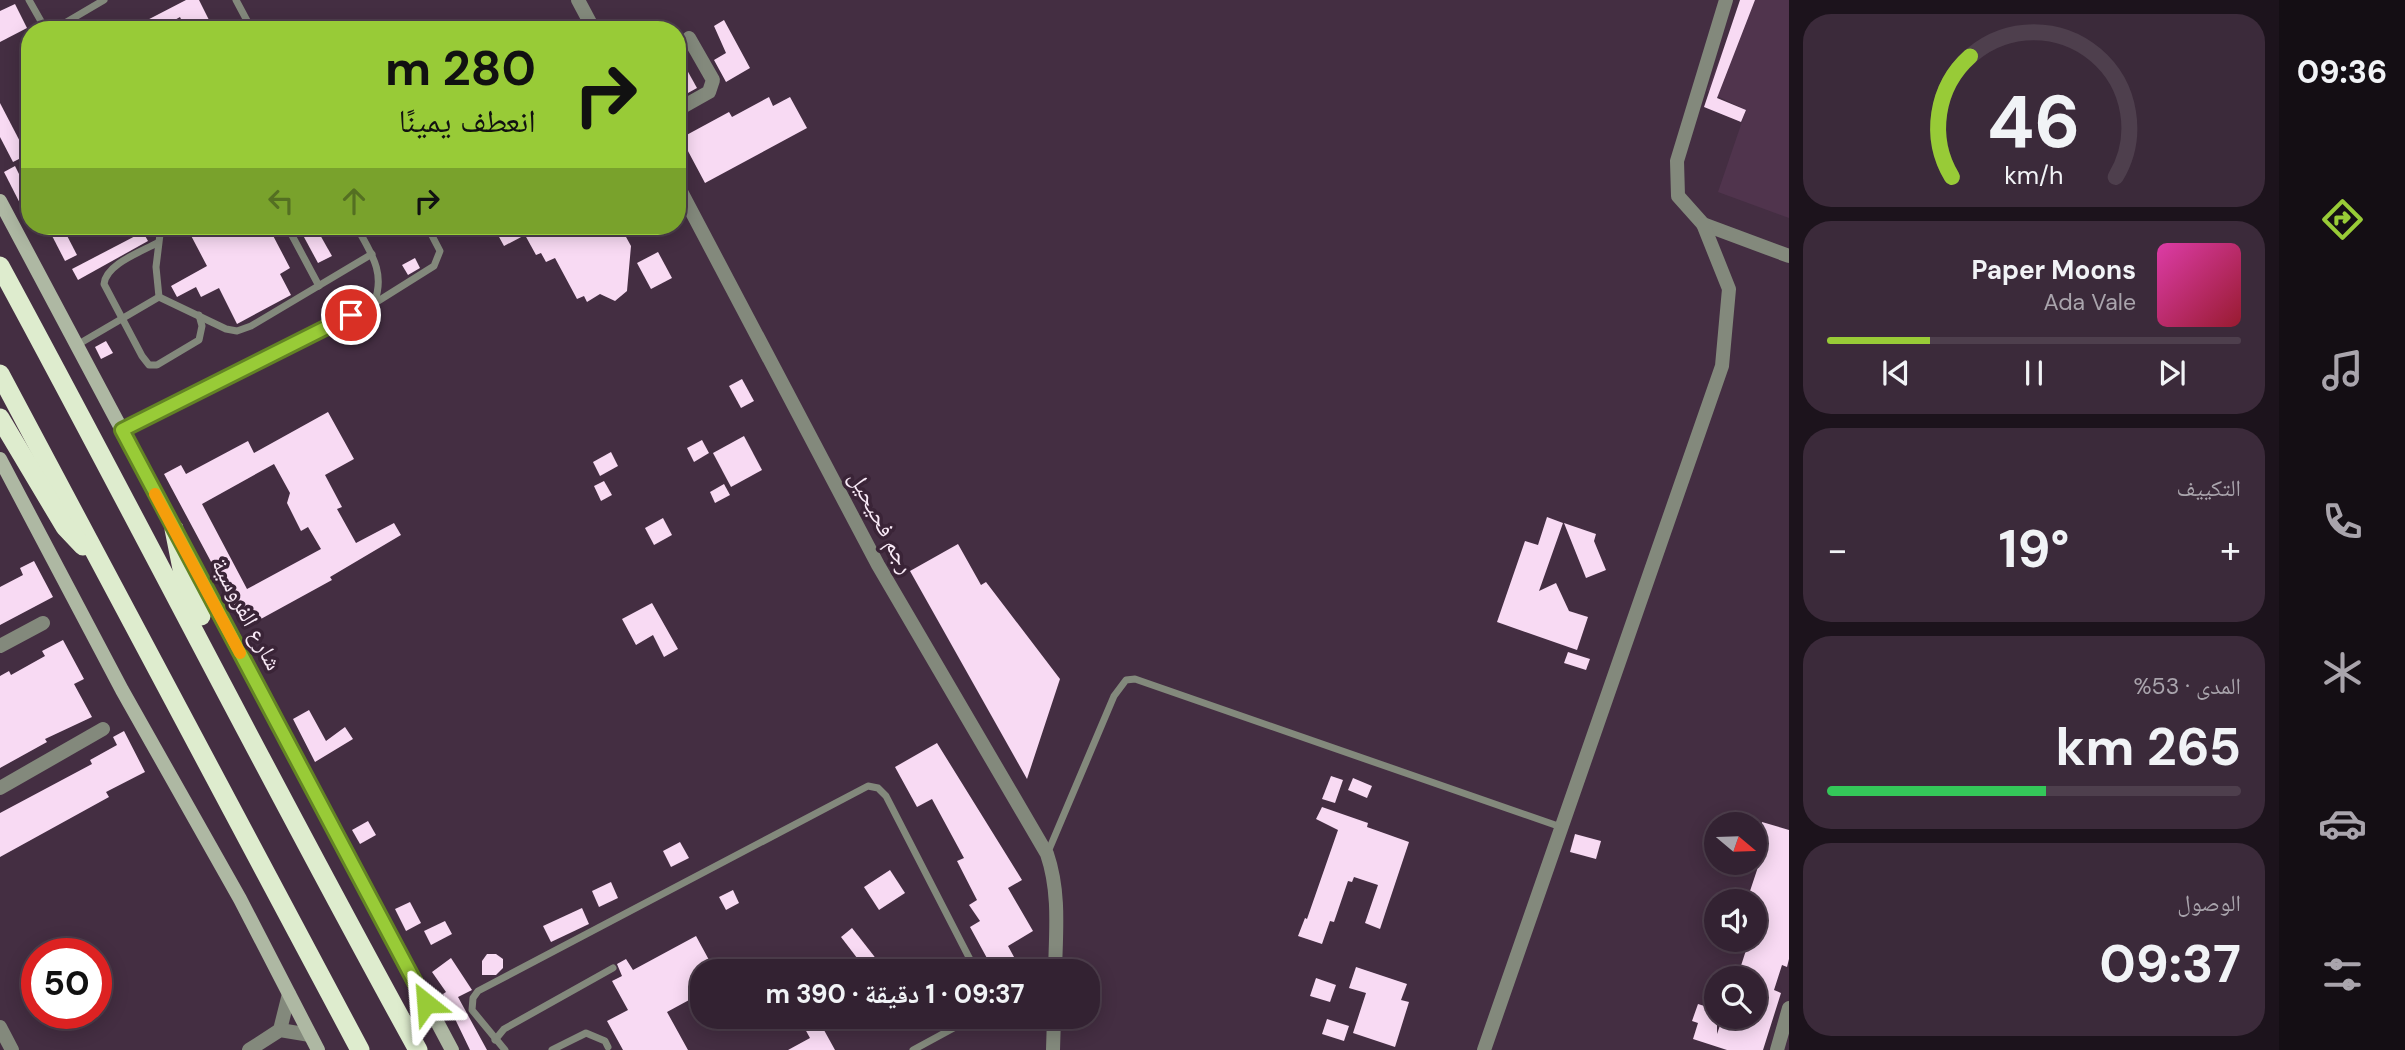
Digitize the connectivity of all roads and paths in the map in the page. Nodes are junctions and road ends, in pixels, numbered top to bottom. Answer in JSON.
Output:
{"nodes":[{"id":1,"x":29,"y":0,"type":"edge"},
{"id":2,"x":104,"y":0,"type":"edge"},
{"id":3,"x":236,"y":0,"type":"edge"},
{"id":4,"x":578,"y":0,"type":"edge"},
{"id":5,"x":1726,"y":0,"type":"edge"},
{"id":6,"x":41,"y":21,"type":"edge"},
{"id":7,"x":68,"y":21,"type":"edge"},
{"id":8,"x":247,"y":21,"type":"edge"},
{"id":9,"x":589,"y":21,"type":"edge"},
{"id":10,"x":689,"y":38,"type":"dead end"},
{"id":11,"x":686,"y":105,"type":"edge"},
{"id":12,"x":0,"y":201,"type":"edge"},
{"id":13,"x":686,"y":201,"type":"edge"},
{"id":14,"x":1703,"y":224,"type":"junction"},
{"id":15,"x":159,"y":235,"type":"edge"},
{"id":16,"x":292,"y":235,"type":"edge"},
{"id":17,"x":361,"y":235,"type":"edge"},
{"id":18,"x":432,"y":235,"type":"edge"},
{"id":19,"x":158,"y":243,"type":"junction"},
{"id":20,"x":372,"y":254,"type":"junction"},
{"id":21,"x":1789,"y":257,"type":"edge"},
{"id":22,"x":2,"y":267,"type":"edge"},
{"id":23,"x":319,"y":286,"type":"junction"},
{"id":24,"x":159,"y":297,"type":"junction"},
{"id":25,"x":374,"y":303,"type":"junction"},
{"id":26,"x":199,"y":315,"type":"junction"},
{"id":27,"x":121,"y":319,"type":"junction"},
{"id":28,"x":77,"y":345,"type":"junction"},
{"id":29,"x":0,"y":374,"type":"edge"},
{"id":30,"x":0,"y":418,"type":"edge"},
{"id":31,"x":122,"y":430,"type":"junction"},
{"id":32,"x":0,"y":459,"type":"edge"},
{"id":33,"x":174,"y":528,"type":"junction"},
{"id":34,"x":103,"y":567,"type":"junction"},
{"id":35,"x":43,"y":623,"type":"dead end"},
{"id":36,"x":0,"y":646,"type":"edge"},
{"id":37,"x":103,"y":729,"type":"dead end"},
{"id":38,"x":0,"y":788,"type":"edge"},
{"id":39,"x":1561,"y":827,"type":"junction"},
{"id":40,"x":307,"y":849,"type":"junction"},
{"id":41,"x":1047,"y":854,"type":"junction"},
{"id":42,"x":970,"y":959,"type":"edge"},
{"id":43,"x":1055,"y":959,"type":"edge"},
{"id":44,"x":614,"y":968,"type":"dead end"},
{"id":45,"x":289,"y":994,"type":"junction"},
{"id":46,"x":1789,"y":1008,"type":"edge"},
{"id":47,"x":0,"y":1027,"type":"edge"},
{"id":48,"x":952,"y":1029,"type":"edge"},
{"id":49,"x":1054,"y":1029,"type":"edge"},
{"id":50,"x":280,"y":1030,"type":"junction"},
{"id":51,"x":310,"y":1034,"type":"junction"},
{"id":52,"x":495,"y":1040,"type":"junction"},
{"id":53,"x":608,"y":1047,"type":"dead end"},
{"id":54,"x":12,"y":1050,"type":"edge"},
{"id":55,"x":249,"y":1050,"type":"edge"},
{"id":56,"x":318,"y":1050,"type":"edge"},
{"id":57,"x":360,"y":1050,"type":"edge"},
{"id":58,"x":418,"y":1050,"type":"edge"},
{"id":59,"x":452,"y":1050,"type":"edge"},
{"id":60,"x":505,"y":1050,"type":"edge"},
{"id":61,"x":552,"y":1050,"type":"edge"},
{"id":62,"x":913,"y":1050,"type":"edge"},
{"id":63,"x":1053,"y":1050,"type":"edge"},
{"id":64,"x":1483,"y":1050,"type":"edge"},
{"id":65,"x":1777,"y":1050,"type":"edge"}],
"edges":[{"from":1,"to":6,"type":"lane"},
{"from":2,"to":7,"type":"lane"},
{"from":3,"to":8,"type":"lane"},
{"from":4,"to":9,"type":"street"},
{"from":5,"to":14,"type":"street"},
{"from":10,"to":11,"type":"street"},
{"from":12,"to":28,"type":"main road","name":"شارع الفروسية"},
{"from":13,"to":41,"type":"street","name":"رجم فحيحيل"},
{"from":14,"to":21,"type":"street"},
{"from":14,"to":39,"type":"street"},
{"from":15,"to":19,"type":"lane"},
{"from":16,"to":23,"type":"lane"},
{"from":17,"to":20,"type":"lane"},
{"from":18,"to":25,"type":"lane"},
{"from":19,"to":24,"type":"lane"},
{"from":19,"to":27,"type":"lane"},
{"from":20,"to":23,"type":"lane"},
{"from":20,"to":25,"type":"lane"},
{"from":22,"to":40,"type":"highway"},
{"from":23,"to":26,"type":"lane"},
{"from":24,"to":26,"type":"lane"},
{"from":24,"to":27,"type":"lane"},
{"from":25,"to":31,"type":"lane"},
{"from":26,"to":27,"type":"lane"},
{"from":27,"to":28,"type":"lane"},
{"from":28,"to":31,"type":"main road","name":"شارع الفروسية"},
{"from":29,"to":34,"type":"highway"},
{"from":30,"to":34,"type":"highway"},
{"from":31,"to":33,"type":"main road","name":"شارع الفروسية"},
{"from":32,"to":45,"type":"main road"},
{"from":33,"to":40,"type":"highway"},
{"from":33,"to":59,"type":"main road","name":"شارع الفروسية"},
{"from":34,"to":57,"type":"highway"},
{"from":35,"to":36,"type":"street"},
{"from":37,"to":38,"type":"street"},
{"from":39,"to":41,"type":"lane"},
{"from":39,"to":64,"type":"street"},
{"from":40,"to":58,"type":"highway"},
{"from":41,"to":43,"type":"street","name":"رجم فحيحيل"},
{"from":42,"to":52,"type":"lane"},
{"from":44,"to":52,"type":"lane"},
{"from":45,"to":50,"type":"street"},
{"from":45,"to":51,"type":"main road"},
{"from":46,"to":65,"type":"street"},
{"from":47,"to":54,"type":"street"},
{"from":48,"to":62,"type":"lane"},
{"from":49,"to":63,"type":"street"},
{"from":50,"to":51,"type":"street"},
{"from":50,"to":55,"type":"street"},
{"from":51,"to":56,"type":"main road"},
{"from":52,"to":60,"type":"lane"},
{"from":53,"to":61,"type":"lane"}]}
